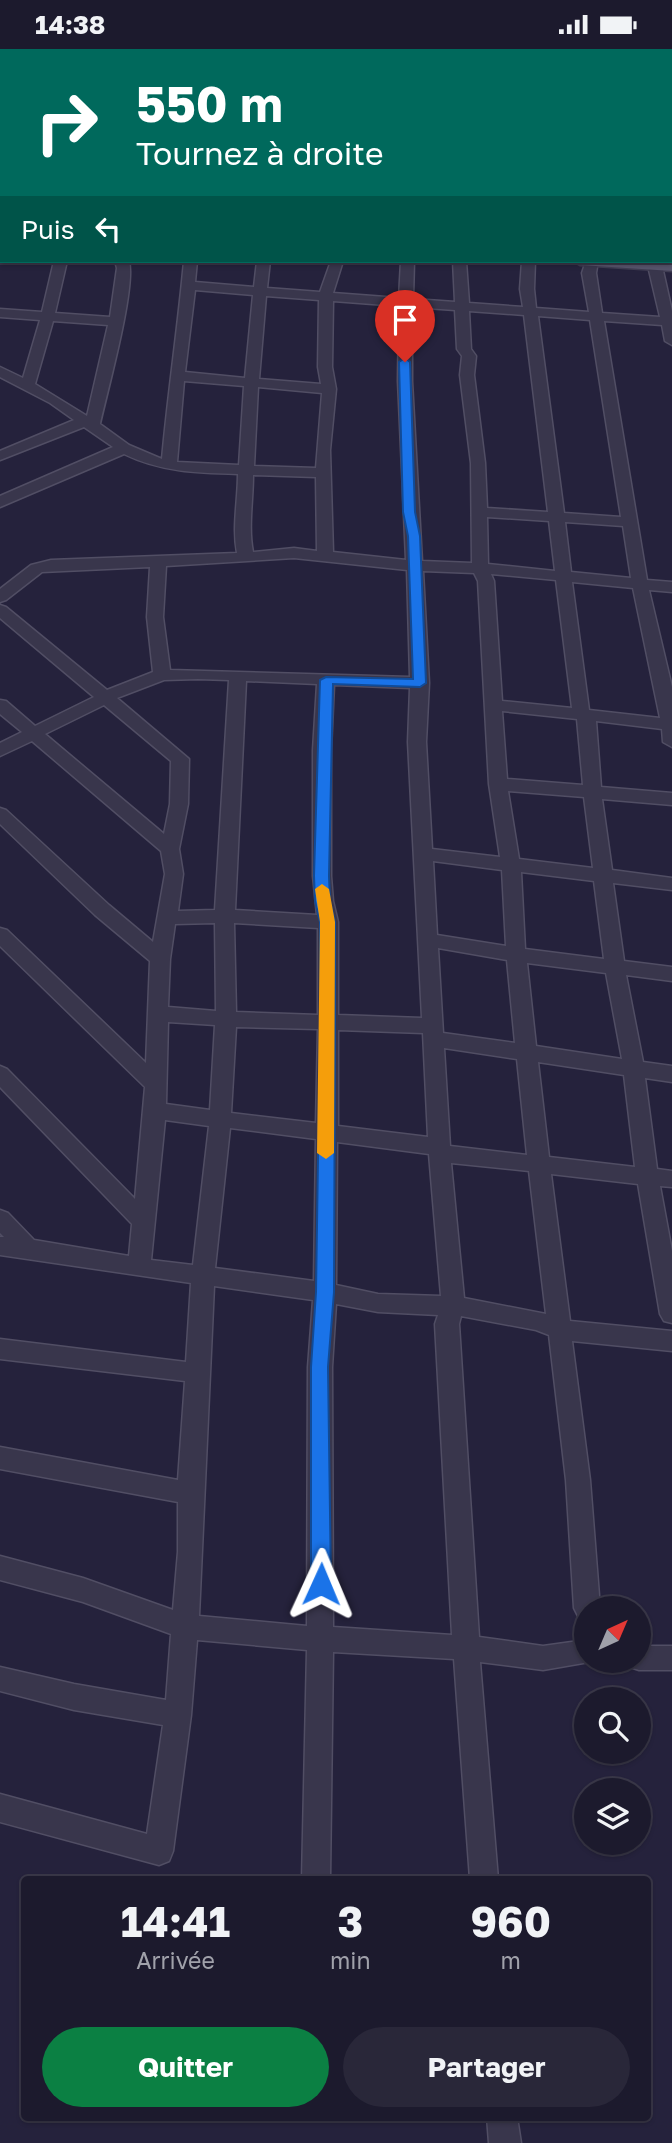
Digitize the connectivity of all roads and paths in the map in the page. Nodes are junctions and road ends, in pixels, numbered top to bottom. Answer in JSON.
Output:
{"nodes":[{"id":1,"x":59,"y":263,"type":"edge"},
{"id":2,"x":123,"y":263,"type":"edge"},
{"id":3,"x":190,"y":263,"type":"edge"},
{"id":4,"x":264,"y":263,"type":"edge"},
{"id":5,"x":336,"y":263,"type":"edge"},
{"id":6,"x":408,"y":263,"type":"edge"},
{"id":7,"x":460,"y":263,"type":"edge"},
{"id":8,"x":529,"y":263,"type":"edge"},
{"id":9,"x":592,"y":263,"type":"edge"},
{"id":10,"x":632,"y":263,"type":"edge"},
{"id":11,"x":655,"y":266,"type":"junction"},
{"id":12,"x":672,"y":267,"type":"edge"},
{"id":13,"x":189,"y":286,"type":"junction"},
{"id":14,"x":260,"y":290,"type":"junction"},
{"id":15,"x":326,"y":294,"type":"junction"},
{"id":16,"x":405,"y":300,"type":"junction"},
{"id":17,"x":464,"y":306,"type":"junction"},
{"id":18,"x":531,"y":312,"type":"junction"},
{"id":19,"x":0,"y":313,"type":"edge"},
{"id":20,"x":46,"y":316,"type":"junction"},
{"id":21,"x":596,"y":316,"type":"junction"},
{"id":22,"x":115,"y":321,"type":"junction"},
{"id":23,"x":669,"y":321,"type":"edge"},
{"id":24,"x":672,"y":341,"type":"edge"},
{"id":25,"x":0,"y":371,"type":"edge"},
{"id":26,"x":177,"y":376,"type":"junction"},
{"id":27,"x":22,"y":382,"type":"junction"},
{"id":28,"x":252,"y":382,"type":"junction"},
{"id":29,"x":0,"y":388,"type":"edge"},
{"id":30,"x":329,"y":389,"type":"junction"},
{"id":31,"x":89,"y":423,"type":"junction"},
{"id":32,"x":124,"y":448,"type":"junction"},
{"id":33,"x":0,"y":456,"type":"edge"},
{"id":34,"x":169,"y":466,"type":"junction"},
{"id":35,"x":246,"y":470,"type":"junction"},
{"id":36,"x":325,"y":473,"type":"junction"},
{"id":37,"x":0,"y":502,"type":"edge"},
{"id":38,"x":480,"y":512,"type":"junction"},
{"id":39,"x":557,"y":518,"type":"junction"},
{"id":40,"x":631,"y":522,"type":"junction"},
{"id":41,"x":325,"y":554,"type":"junction"},
{"id":42,"x":246,"y":557,"type":"junction"},
{"id":43,"x":158,"y":562,"type":"junction"},
{"id":44,"x":415,"y":566,"type":"junction"},
{"id":45,"x":480,"y":568,"type":"junction"},
{"id":46,"x":563,"y":576,"type":"junction"},
{"id":47,"x":640,"y":584,"type":"junction"},
{"id":48,"x":672,"y":587,"type":"edge"},
{"id":49,"x":0,"y":597,"type":"edge"},
{"id":50,"x":0,"y":610,"type":"edge"},
{"id":51,"x":162,"y":675,"type":"junction"},
{"id":52,"x":238,"y":676,"type":"junction"},
{"id":53,"x":326,"y":680,"type":"junction"},
{"id":54,"x":420,"y":683,"type":"junction"},
{"id":55,"x":107,"y":697,"type":"junction"},
{"id":56,"x":0,"y":705,"type":"edge"},
{"id":57,"x":494,"y":705,"type":"junction"},
{"id":58,"x":581,"y":713,"type":"junction"},
{"id":59,"x":669,"y":724,"type":"junction"},
{"id":60,"x":35,"y":734,"type":"junction"},
{"id":61,"x":672,"y":742,"type":"edge"},
{"id":62,"x":0,"y":750,"type":"edge"},
{"id":63,"x":498,"y":784,"type":"junction"},
{"id":64,"x":592,"y":792,"type":"junction"},
{"id":65,"x":672,"y":799,"type":"edge"},
{"id":66,"x":0,"y":814,"type":"edge"},
{"id":67,"x":170,"y":849,"type":"junction"},
{"id":68,"x":423,"y":854,"type":"junction"},
{"id":69,"x":511,"y":866,"type":"junction"},
{"id":70,"x":602,"y":876,"type":"junction"},
{"id":71,"x":672,"y":884,"type":"edge"},
{"id":72,"x":225,"y":916,"type":"junction"},
{"id":73,"x":167,"y":918,"type":"junction"},
{"id":74,"x":327,"y":922,"type":"junction"},
{"id":75,"x":0,"y":935,"type":"edge"},
{"id":76,"x":428,"y":940,"type":"junction"},
{"id":77,"x":516,"y":955,"type":"junction"},
{"id":78,"x":160,"y":959,"type":"junction"},
{"id":79,"x":615,"y":967,"type":"junction"},
{"id":80,"x":672,"y":974,"type":"edge"},
{"id":81,"x":160,"y":1014,"type":"junction"},
{"id":82,"x":226,"y":1019,"type":"junction"},
{"id":83,"x":328,"y":1024,"type":"junction"},
{"id":84,"x":434,"y":1032,"type":"junction"},
{"id":85,"x":528,"y":1052,"type":"junction"},
{"id":86,"x":634,"y":1070,"type":"junction"},
{"id":87,"x":672,"y":1074,"type":"edge"},
{"id":88,"x":0,"y":1075,"type":"edge"},
{"id":89,"x":156,"y":1085,"type":"junction"},
{"id":90,"x":155,"y":1111,"type":"junction"},
{"id":91,"x":220,"y":1118,"type":"junction"},
{"id":92,"x":326,"y":1131,"type":"junction"},
{"id":93,"x":439,"y":1150,"type":"junction"},
{"id":94,"x":539,"y":1164,"type":"junction"},
{"id":95,"x":647,"y":1175,"type":"junction"},
{"id":96,"x":672,"y":1179,"type":"edge"},
{"id":97,"x":0,"y":1219,"type":"edge"},
{"id":98,"x":145,"y":1223,"type":"junction"},
{"id":99,"x":0,"y":1246,"type":"edge"},
{"id":100,"x":28,"y":1248,"type":"junction"},
{"id":101,"x":139,"y":1267,"type":"junction"},
{"id":102,"x":203,"y":1274,"type":"junction"},
{"id":103,"x":325,"y":1292,"type":"junction"},
{"id":104,"x":453,"y":1305,"type":"junction"},
{"id":105,"x":672,"y":1314,"type":"edge"},
{"id":106,"x":560,"y":1330,"type":"junction"},
{"id":107,"x":672,"y":1341,"type":"edge"},
{"id":108,"x":0,"y":1349,"type":"edge"},
{"id":109,"x":198,"y":1373,"type":"junction"},
{"id":110,"x":0,"y":1458,"type":"edge"},
{"id":111,"x":190,"y":1493,"type":"junction"},
{"id":112,"x":0,"y":1567,"type":"edge"},
{"id":113,"x":586,"y":1596,"type":"edge"},
{"id":114,"x":184,"y":1626,"type":"junction"},
{"id":115,"x":320,"y":1639,"type":"junction"},
{"id":116,"x":466,"y":1648,"type":"junction"},
{"id":117,"x":574,"y":1654,"type":"edge"},
{"id":118,"x":651,"y":1658,"type":"edge"},
{"id":119,"x":672,"y":1658,"type":"edge"},
{"id":120,"x":0,"y":1679,"type":"edge"},
{"id":121,"x":178,"y":1715,"type":"junction"},
{"id":122,"x":0,"y":1808,"type":"edge"},
{"id":123,"x":316,"y":1876,"type":"edge"},
{"id":124,"x":484,"y":1876,"type":"edge"},
{"id":125,"x":502,"y":2121,"type":"edge"},
{"id":126,"x":505,"y":2143,"type":"edge"}],
"edges":[{"from":1,"to":20,"type":"street"},
{"from":2,"to":22,"type":"street"},
{"from":3,"to":13,"type":"street"},
{"from":4,"to":14,"type":"street"},
{"from":5,"to":15,"type":"street"},
{"from":6,"to":16,"type":"street"},
{"from":7,"to":17,"type":"street"},
{"from":8,"to":18,"type":"street"},
{"from":9,"to":21,"type":"street"},
{"from":10,"to":11,"type":"main road"},
{"from":11,"to":12,"type":"main road"},
{"from":11,"to":23,"type":"street"},
{"from":13,"to":14,"type":"street"},
{"from":13,"to":26,"type":"street"},
{"from":14,"to":15,"type":"street"},
{"from":14,"to":28,"type":"street"},
{"from":15,"to":16,"type":"street"},
{"from":15,"to":30,"type":"street"},
{"from":16,"to":17,"type":"street"},
{"from":16,"to":44,"type":"street"},
{"from":17,"to":18,"type":"street"},
{"from":17,"to":38,"type":"street"},
{"from":18,"to":21,"type":"street"},
{"from":18,"to":39,"type":"street"},
{"from":19,"to":20,"type":"street"},
{"from":20,"to":22,"type":"street"},
{"from":20,"to":27,"type":"street"},
{"from":21,"to":23,"type":"street"},
{"from":21,"to":40,"type":"street"},
{"from":22,"to":31,"type":"street"},
{"from":23,"to":24,"type":"street"},
{"from":25,"to":27,"type":"street"},
{"from":26,"to":28,"type":"street"},
{"from":26,"to":34,"type":"street"},
{"from":27,"to":29,"type":"street"},
{"from":27,"to":31,"type":"street"},
{"from":28,"to":30,"type":"street"},
{"from":28,"to":35,"type":"street"},
{"from":30,"to":36,"type":"street"},
{"from":31,"to":32,"type":"street"},
{"from":31,"to":33,"type":"street"},
{"from":32,"to":34,"type":"street"},
{"from":32,"to":37,"type":"street"},
{"from":34,"to":35,"type":"street"},
{"from":35,"to":36,"type":"street"},
{"from":35,"to":42,"type":"street"},
{"from":36,"to":41,"type":"street"},
{"from":38,"to":39,"type":"street"},
{"from":38,"to":45,"type":"street"},
{"from":39,"to":40,"type":"street"},
{"from":39,"to":46,"type":"street"},
{"from":40,"to":47,"type":"street"},
{"from":41,"to":42,"type":"street"},
{"from":41,"to":44,"type":"street"},
{"from":42,"to":43,"type":"street"},
{"from":43,"to":49,"type":"street"},
{"from":43,"to":51,"type":"street"},
{"from":44,"to":45,"type":"street"},
{"from":44,"to":54,"type":"street"},
{"from":45,"to":46,"type":"street"},
{"from":45,"to":57,"type":"street"},
{"from":46,"to":47,"type":"street"},
{"from":46,"to":58,"type":"street"},
{"from":47,"to":48,"type":"street"},
{"from":47,"to":59,"type":"street"},
{"from":50,"to":55,"type":"street"},
{"from":51,"to":52,"type":"street"},
{"from":51,"to":55,"type":"street"},
{"from":52,"to":53,"type":"street"},
{"from":52,"to":72,"type":"street"},
{"from":53,"to":54,"type":"street"},
{"from":53,"to":74,"type":"street"},
{"from":54,"to":68,"type":"street"},
{"from":55,"to":60,"type":"street"},
{"from":55,"to":67,"type":"street"},
{"from":56,"to":60,"type":"street"},
{"from":57,"to":58,"type":"street"},
{"from":57,"to":63,"type":"street"},
{"from":58,"to":59,"type":"street"},
{"from":58,"to":64,"type":"street"},
{"from":59,"to":61,"type":"street"},
{"from":60,"to":62,"type":"street"},
{"from":60,"to":67,"type":"street"},
{"from":63,"to":64,"type":"street"},
{"from":63,"to":69,"type":"street"},
{"from":64,"to":65,"type":"street"},
{"from":64,"to":70,"type":"street"},
{"from":66,"to":78,"type":"street"},
{"from":67,"to":73,"type":"street"},
{"from":68,"to":69,"type":"street"},
{"from":68,"to":76,"type":"street"},
{"from":69,"to":70,"type":"street"},
{"from":69,"to":77,"type":"street"},
{"from":70,"to":71,"type":"street"},
{"from":70,"to":79,"type":"street"},
{"from":72,"to":73,"type":"street"},
{"from":72,"to":74,"type":"street"},
{"from":72,"to":82,"type":"street"},
{"from":73,"to":78,"type":"street"},
{"from":74,"to":83,"type":"street"},
{"from":75,"to":89,"type":"street"},
{"from":76,"to":77,"type":"street"},
{"from":76,"to":84,"type":"street"},
{"from":77,"to":79,"type":"street"},
{"from":77,"to":85,"type":"street"},
{"from":78,"to":81,"type":"street"},
{"from":79,"to":80,"type":"street"},
{"from":79,"to":86,"type":"street"},
{"from":81,"to":82,"type":"street"},
{"from":81,"to":89,"type":"street"},
{"from":82,"to":83,"type":"street"},
{"from":82,"to":91,"type":"street"},
{"from":83,"to":84,"type":"street"},
{"from":83,"to":92,"type":"street"},
{"from":84,"to":85,"type":"street"},
{"from":84,"to":93,"type":"street"},
{"from":85,"to":86,"type":"street"},
{"from":85,"to":94,"type":"street"},
{"from":86,"to":87,"type":"street"},
{"from":86,"to":95,"type":"street"},
{"from":88,"to":98,"type":"street"},
{"from":89,"to":90,"type":"street"},
{"from":90,"to":91,"type":"street"},
{"from":90,"to":98,"type":"street"},
{"from":91,"to":92,"type":"street"},
{"from":91,"to":102,"type":"street"},
{"from":92,"to":93,"type":"street"},
{"from":92,"to":103,"type":"street"},
{"from":93,"to":94,"type":"street"},
{"from":93,"to":104,"type":"street"},
{"from":94,"to":95,"type":"street"},
{"from":94,"to":106,"type":"street"},
{"from":95,"to":96,"type":"street"},
{"from":95,"to":105,"type":"street"},
{"from":97,"to":100,"type":"street"},
{"from":98,"to":101,"type":"street"},
{"from":99,"to":100,"type":"street"},
{"from":100,"to":101,"type":"street"},
{"from":101,"to":102,"type":"street"},
{"from":102,"to":103,"type":"street"},
{"from":102,"to":109,"type":"street"},
{"from":103,"to":104,"type":"street"},
{"from":103,"to":115,"type":"street"},
{"from":104,"to":106,"type":"street"},
{"from":104,"to":116,"type":"street"},
{"from":106,"to":107,"type":"street"},
{"from":106,"to":113,"type":"street"},
{"from":108,"to":109,"type":"street"},
{"from":109,"to":111,"type":"street"},
{"from":110,"to":111,"type":"street"},
{"from":111,"to":114,"type":"street"},
{"from":112,"to":114,"type":"street"},
{"from":114,"to":115,"type":"street"},
{"from":114,"to":121,"type":"street"},
{"from":115,"to":116,"type":"street"},
{"from":115,"to":123,"type":"street"},
{"from":116,"to":117,"type":"street"},
{"from":116,"to":124,"type":"street"},
{"from":118,"to":119,"type":"street"},
{"from":120,"to":121,"type":"street"},
{"from":121,"to":122,"type":"street"},
{"from":125,"to":126,"type":"street"}]}
